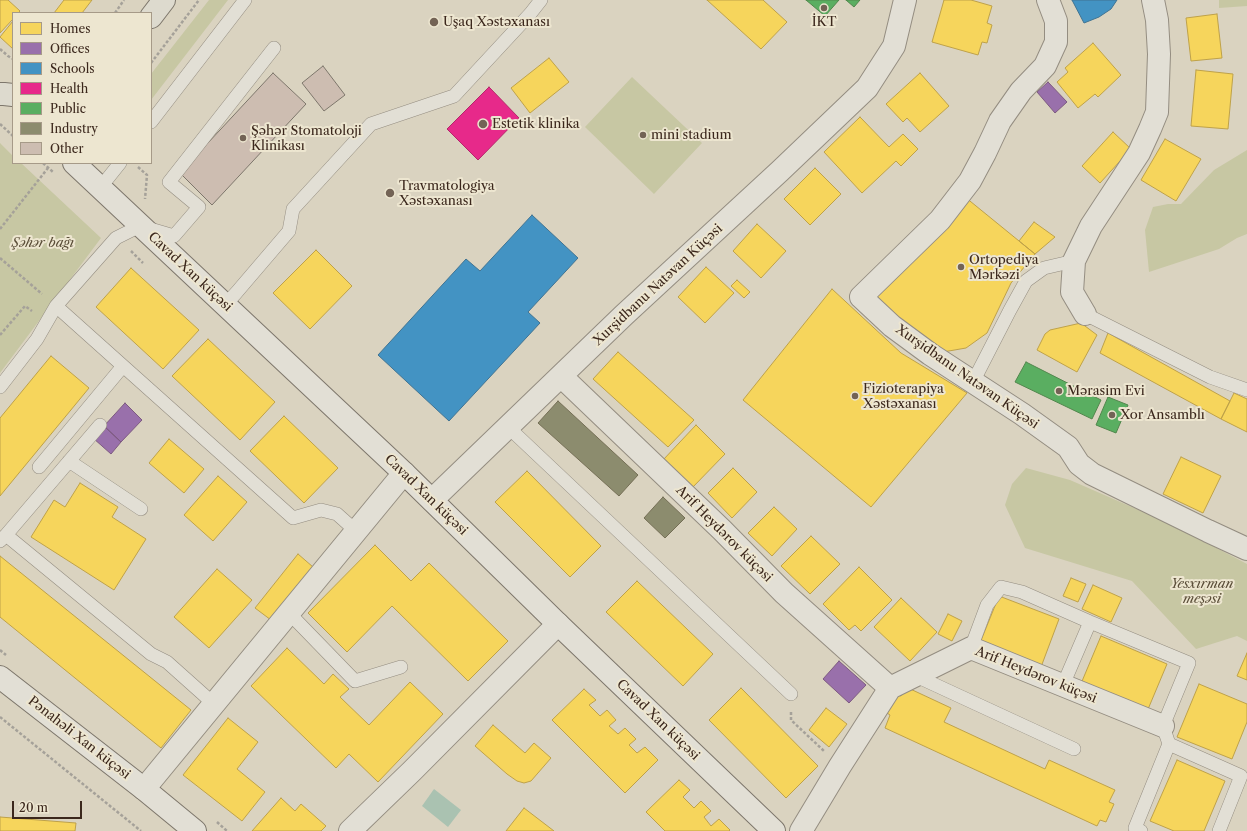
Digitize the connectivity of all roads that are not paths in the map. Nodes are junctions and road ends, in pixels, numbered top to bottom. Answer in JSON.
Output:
{"nodes":[{"id":1,"x":164,"y":0,"type":"edge"},
{"id":2,"x":245,"y":0,"type":"edge"},
{"id":3,"x":541,"y":0,"type":"edge"},
{"id":4,"x":905,"y":0,"type":"edge"},
{"id":5,"x":1048,"y":0,"type":"edge"},
{"id":6,"x":1153,"y":0,"type":"edge"},
{"id":7,"x":152,"y":16,"type":"edge"},
{"id":8,"x":274,"y":48,"type":"dead end"},
{"id":9,"x":152,"y":121,"type":"edge"},
{"id":10,"x":75,"y":164,"type":"edge"},
{"id":11,"x":119,"y":164,"type":"edge"},
{"id":12,"x":100,"y":188,"type":"junction"},
{"id":13,"x":140,"y":226,"type":"junction"},
{"id":14,"x":1074,"y":261,"type":"junction"},
{"id":15,"x":224,"y":305,"type":"junction"},
{"id":16,"x":56,"y":306,"type":"junction"},
{"id":17,"x":1085,"y":314,"type":"joint"},
{"id":18,"x":124,"y":366,"type":"junction"},
{"id":19,"x":561,"y":376,"type":"junction"},
{"id":20,"x":974,"y":382,"type":"junction"},
{"id":21,"x":0,"y":387,"type":"edge"},
{"id":22,"x":1247,"y":390,"type":"edge"},
{"id":23,"x":100,"y":426,"type":"dead end"},
{"id":24,"x":508,"y":427,"type":"junction"},
{"id":25,"x":69,"y":461,"type":"junction"},
{"id":26,"x":39,"y":467,"type":"dead end"},
{"id":27,"x":404,"y":473,"type":"junction"},
{"id":28,"x":432,"y":500,"type":"junction"},
{"id":29,"x":141,"y":509,"type":"dead end"},
{"id":30,"x":356,"y":531,"type":"junction"},
{"id":31,"x":2,"y":538,"type":"edge"},
{"id":32,"x":1247,"y":549,"type":"edge"},
{"id":33,"x":289,"y":613,"type":"junction"},
{"id":34,"x":1090,"y":622,"type":"junction"},
{"id":35,"x":558,"y":624,"type":"junction"},
{"id":36,"x":971,"y":648,"type":"junction"},
{"id":37,"x":401,"y":667,"type":"dead end"},
{"id":38,"x":916,"y":676,"type":"junction"},
{"id":39,"x":0,"y":677,"type":"edge"},
{"id":40,"x":1063,"y":686,"type":"junction"},
{"id":41,"x":890,"y":688,"type":"junction"},
{"id":42,"x":791,"y":694,"type":"road end"},
{"id":43,"x":214,"y":704,"type":"junction"},
{"id":44,"x":1166,"y":735,"type":"junction"},
{"id":45,"x":1074,"y":749,"type":"dead end"},
{"id":46,"x":144,"y":789,"type":"junction"},
{"id":47,"x":1136,"y":830,"type":"edge"},
{"id":48,"x":195,"y":831,"type":"edge"},
{"id":49,"x":350,"y":831,"type":"edge"},
{"id":50,"x":774,"y":831,"type":"edge"},
{"id":51,"x":801,"y":831,"type":"edge"},
{"id":52,"x":1219,"y":831,"type":"edge"}],
"edges":[{"from":1,"to":7,"type":"main road"},
{"from":2,"to":9,"type":"lane"},
{"from":3,"to":15,"type":"lane"},
{"from":4,"to":19,"type":"street","name":"Xurşidbanu Natəvan Küçəsi"},
{"from":5,"to":20,"type":"street","name":"Xurşidbanu Natəvan Küçəsi"},
{"from":6,"to":14,"type":"street"},
{"from":8,"to":13,"type":"lane"},
{"from":10,"to":12,"type":"street","name":"Cavad Xan küçəsi"},
{"from":11,"to":12,"type":"lane"},
{"from":12,"to":13,"type":"street","name":"Cavad Xan küçəsi"},
{"from":13,"to":15,"type":"street","name":"Cavad Xan küçəsi"},
{"from":13,"to":16,"type":"lane"},
{"from":14,"to":17,"type":"street"},
{"from":14,"to":20,"type":"lane"},
{"from":15,"to":27,"type":"street","name":"Cavad Xan küçəsi"},
{"from":16,"to":18,"type":"lane"},
{"from":16,"to":21,"type":"lane"},
{"from":17,"to":22,"type":"lane"},
{"from":18,"to":26,"type":"lane"},
{"from":18,"to":30,"type":"lane"},
{"from":19,"to":24,"type":"street","name":"Xurşidbanu Natəvan Küçəsi"},
{"from":19,"to":41,"type":"street","name":"Arif Heydərov küçəsi"},
{"from":20,"to":32,"type":"street","name":"Xurşidbanu Natəvan Küçəsi"},
{"from":23,"to":25,"type":"lane"},
{"from":24,"to":28,"type":"street","name":"Xurşidbanu Natəvan Küçəsi"},
{"from":24,"to":42,"type":"lane"},
{"from":25,"to":29,"type":"lane"},
{"from":25,"to":31,"type":"lane"},
{"from":27,"to":28,"type":"street","name":"Cavad Xan küçəsi"},
{"from":27,"to":30,"type":"street"},
{"from":28,"to":35,"type":"street","name":"Cavad Xan küçəsi"},
{"from":30,"to":33,"type":"street"},
{"from":31,"to":43,"type":"lane"},
{"from":33,"to":37,"type":"lane"},
{"from":33,"to":43,"type":"street"},
{"from":34,"to":36,"type":"lane"},
{"from":34,"to":40,"type":"lane"},
{"from":34,"to":44,"type":"lane"},
{"from":35,"to":49,"type":"street"},
{"from":35,"to":50,"type":"street","name":"Cavad Xan küçəsi"},
{"from":36,"to":38,"type":"street","name":"Arif Heydərov küçəsi"},
{"from":36,"to":40,"type":"street","name":"Arif Heydərov küçəsi"},
{"from":38,"to":41,"type":"street","name":"Arif Heydərov küçəsi"},
{"from":38,"to":45,"type":"lane"},
{"from":39,"to":46,"type":"street","name":"Pənahəli Xan küçəsi"},
{"from":40,"to":44,"type":"street","name":"Arif Heydərov küçəsi"},
{"from":41,"to":51,"type":"street"},
{"from":43,"to":46,"type":"street"},
{"from":44,"to":47,"type":"lane"},
{"from":44,"to":52,"type":"lane"},
{"from":46,"to":48,"type":"street","name":"Pənahəli Xan küçəsi"}]}
